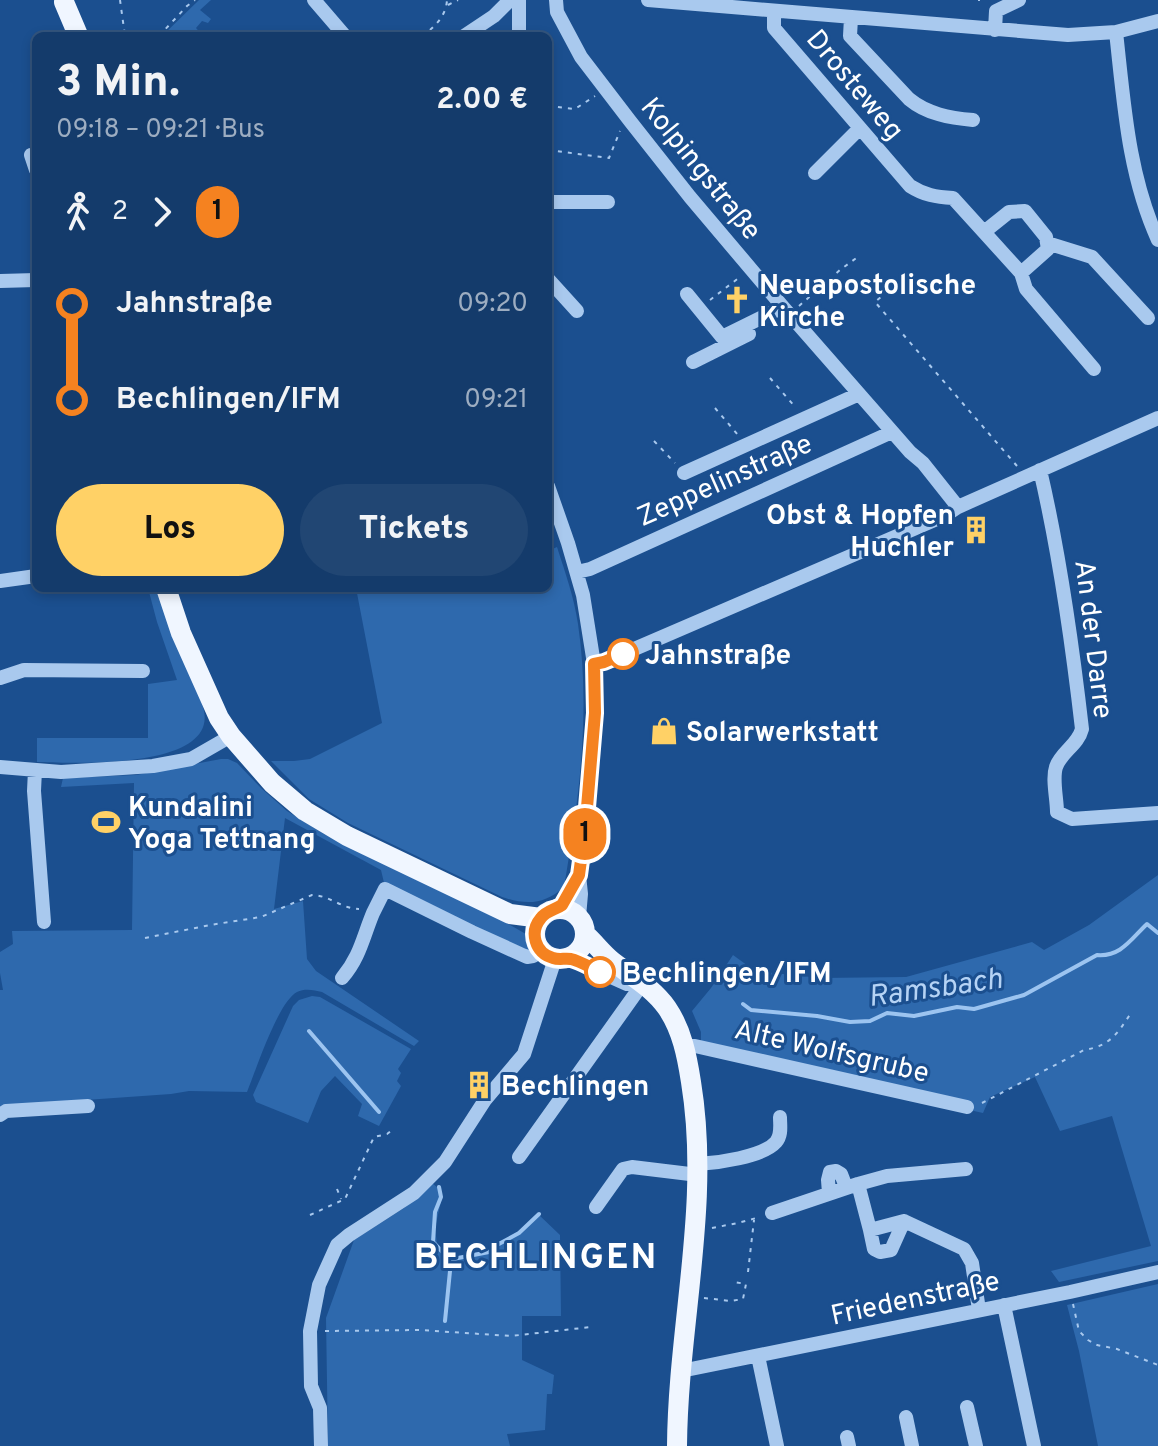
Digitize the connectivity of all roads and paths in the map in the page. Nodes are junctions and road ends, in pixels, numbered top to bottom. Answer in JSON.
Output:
{"nodes":[{"id":1,"x":120,"y":0,"type":"edge"},
{"id":2,"x":195,"y":0,"type":"edge"},
{"id":3,"x":314,"y":0,"type":"edge"},
{"id":4,"x":447,"y":0,"type":"edge"},
{"id":5,"x":458,"y":0,"type":"edge"},
{"id":6,"x":510,"y":0,"type":"edge"},
{"id":7,"x":519,"y":0,"type":"edge"},
{"id":8,"x":556,"y":0,"type":"edge"},
{"id":9,"x":648,"y":0,"type":"edge"},
{"id":10,"x":1019,"y":0,"type":"edge"},
{"id":11,"x":71,"y":1,"type":"edge"},
{"id":12,"x":447,"y":6,"type":"junction"},
{"id":13,"x":774,"y":11,"type":"junction"},
{"id":14,"x":851,"y":18,"type":"junction"},
{"id":15,"x":1158,"y":21,"type":"edge"},
{"id":16,"x":995,"y":30,"type":"junction"},
{"id":17,"x":77,"y":32,"type":"edge"},
{"id":18,"x":124,"y":32,"type":"edge"},
{"id":19,"x":163,"y":32,"type":"edge"},
{"id":20,"x":342,"y":32,"type":"edge"},
{"id":21,"x":427,"y":32,"type":"edge"},
{"id":22,"x":470,"y":32,"type":"edge"},
{"id":23,"x":519,"y":32,"type":"edge"},
{"id":24,"x":1116,"y":32,"type":"junction"},
{"id":25,"x":605,"y":89,"type":"junction"},
{"id":26,"x":552,"y":106,"type":"edge"},
{"id":27,"x":973,"y":120,"type":"dead end"},
{"id":28,"x":630,"y":121,"type":"junction"},
{"id":29,"x":859,"y":129,"type":"junction"},
{"id":30,"x":552,"y":151,"type":"edge"},
{"id":31,"x":31,"y":155,"type":"dead end"},
{"id":32,"x":32,"y":158,"type":"edge"},
{"id":33,"x":815,"y":173,"type":"dead end"},
{"id":34,"x":552,"y":202,"type":"edge"},
{"id":35,"x":608,"y":202,"type":"dead end"},
{"id":36,"x":984,"y":232,"type":"junction"},
{"id":37,"x":1158,"y":240,"type":"edge"},
{"id":38,"x":1047,"y":243,"type":"junction"},
{"id":39,"x":859,"y":256,"type":"dead end"},
{"id":40,"x":751,"y":269,"type":"junction"},
{"id":41,"x":1021,"y":273,"type":"junction"},
{"id":42,"x":32,"y":280,"type":"edge"},
{"id":43,"x":0,"y":281,"type":"edge"},
{"id":44,"x":552,"y":283,"type":"edge"},
{"id":45,"x":888,"y":291,"type":"dead end"},
{"id":46,"x":687,"y":294,"type":"dead end"},
{"id":47,"x":698,"y":309,"type":"junction"},
{"id":48,"x":577,"y":311,"type":"dead end"},
{"id":49,"x":786,"y":311,"type":"junction"},
{"id":50,"x":1148,"y":318,"type":"dead end"},
{"id":51,"x":693,"y":362,"type":"dead end"},
{"id":52,"x":1094,"y":369,"type":"dead end"},
{"id":53,"x":770,"y":378,"type":"dead end"},
{"id":54,"x":859,"y":394,"type":"junction"},
{"id":55,"x":715,"y":408,"type":"dead end"},
{"id":56,"x":805,"y":418,"type":"junction"},
{"id":57,"x":1158,"y":418,"type":"edge"},
{"id":58,"x":892,"y":432,"type":"junction"},
{"id":59,"x":654,"y":441,"type":"dead end"},
{"id":60,"x":747,"y":444,"type":"junction"},
{"id":61,"x":684,"y":473,"type":"joint"},
{"id":62,"x":1033,"y":473,"type":"junction"},
{"id":63,"x":552,"y":498,"type":"edge"},
{"id":64,"x":958,"y":507,"type":"junction"},
{"id":65,"x":577,"y":572,"type":"junction"},
{"id":66,"x":32,"y":577,"type":"edge"},
{"id":67,"x":0,"y":581,"type":"edge"},
{"id":68,"x":167,"y":592,"type":"edge"},
{"id":69,"x":594,"y":664,"type":"junction"},
{"id":70,"x":143,"y":671,"type":"dead end"},
{"id":71,"x":0,"y":678,"type":"edge"},
{"id":72,"x":231,"y":736,"type":"junction"},
{"id":73,"x":0,"y":767,"type":"edge"},
{"id":74,"x":35,"y":770,"type":"junction"},
{"id":75,"x":1153,"y":814,"type":"edge"},
{"id":76,"x":579,"y":875,"type":"junction"},
{"id":77,"x":382,"y":896,"type":"junction"},
{"id":78,"x":44,"y":922,"type":"dead end"},
{"id":79,"x":582,"y":926,"type":"junction"},
{"id":80,"x":145,"y":938,"type":"dead end"},
{"id":81,"x":553,"y":941,"type":"junction"},
{"id":82,"x":611,"y":960,"type":"junction"},
{"id":83,"x":342,"y":978,"type":"dead end"},
{"id":84,"x":643,"y":983,"type":"junction"},
{"id":85,"x":1131,"y":1013,"type":"dead end"},
{"id":86,"x":684,"y":1046,"type":"junction"},
{"id":87,"x":88,"y":1106,"type":"dead end"},
{"id":88,"x":967,"y":1107,"type":"joint"},
{"id":89,"x":0,"y":1115,"type":"edge"},
{"id":90,"x":780,"y":1117,"type":"dead end"},
{"id":91,"x":392,"y":1130,"type":"dead end"},
{"id":92,"x":519,"y":1157,"type":"dead end"},
{"id":93,"x":966,"y":1169,"type":"dead end"},
{"id":94,"x":698,"y":1170,"type":"junction"},
{"id":95,"x":852,"y":1185,"type":"junction"},
{"id":96,"x":337,"y":1189,"type":"dead end"},
{"id":97,"x":342,"y":1201,"type":"junction"},
{"id":98,"x":596,"y":1207,"type":"dead end"},
{"id":99,"x":772,"y":1213,"type":"joint"},
{"id":100,"x":310,"y":1215,"type":"dead end"},
{"id":101,"x":754,"y":1218,"type":"junction"},
{"id":102,"x":904,"y":1221,"type":"junction"},
{"id":103,"x":705,"y":1229,"type":"dead end"},
{"id":104,"x":870,"y":1230,"type":"junction"},
{"id":105,"x":748,"y":1272,"type":"dead end"},
{"id":106,"x":1158,"y":1272,"type":"edge"},
{"id":107,"x":734,"y":1282,"type":"dead end"},
{"id":108,"x":1070,"y":1292,"type":"junction"},
{"id":109,"x":699,"y":1297,"type":"dead end"},
{"id":110,"x":1004,"y":1305,"type":"junction"},
{"id":111,"x":979,"y":1310,"type":"junction"},
{"id":112,"x":591,"y":1327,"type":"dead end"},
{"id":113,"x":310,"y":1331,"type":"junction"},
{"id":114,"x":758,"y":1356,"type":"junction"},
{"id":115,"x":1158,"y":1365,"type":"edge"},
{"id":116,"x":681,"y":1371,"type":"junction"},
{"id":117,"x":967,"y":1407,"type":"dead end"},
{"id":118,"x":906,"y":1417,"type":"dead end"},
{"id":119,"x":321,"y":1446,"type":"edge"},
{"id":120,"x":677,"y":1446,"type":"edge"},
{"id":121,"x":777,"y":1446,"type":"edge"},
{"id":122,"x":912,"y":1446,"type":"edge"},
{"id":123,"x":976,"y":1446,"type":"edge"},
{"id":124,"x":1034,"y":1446,"type":"edge"}],
"edges":[{"from":1,"to":18,"type":"path"},
{"from":2,"to":19,"type":"path"},
{"from":3,"to":20,"type":"street"},
{"from":4,"to":12,"type":"path"},
{"from":5,"to":12,"type":"path"},
{"from":6,"to":22,"type":"street"},
{"from":7,"to":23,"type":"street"},
{"from":8,"to":25,"type":"street","name":"Kolpingstraße"},
{"from":9,"to":13,"type":"street"},
{"from":10,"to":16,"type":"street"},
{"from":11,"to":17,"type":"main road"},
{"from":12,"to":21,"type":"path"},
{"from":13,"to":14,"type":"street"},
{"from":13,"to":29,"type":"street","name":"Drosteweg"},
{"from":14,"to":16,"type":"street"},
{"from":14,"to":27,"type":"street"},
{"from":15,"to":24,"type":"street"},
{"from":16,"to":24,"type":"street"},
{"from":24,"to":37,"type":"street"},
{"from":25,"to":26,"type":"path"},
{"from":25,"to":28,"type":"street","name":"Kolpingstraße"},
{"from":28,"to":30,"type":"path"},
{"from":28,"to":40,"type":"street","name":"Kolpingstraße"},
{"from":29,"to":33,"type":"street"},
{"from":29,"to":36,"type":"street","name":"Drosteweg"},
{"from":31,"to":32,"type":"street"},
{"from":34,"to":35,"type":"street"},
{"from":36,"to":38,"type":"street"},
{"from":36,"to":41,"type":"street"},
{"from":38,"to":41,"type":"street"},
{"from":38,"to":50,"type":"street"},
{"from":39,"to":49,"type":"path"},
{"from":40,"to":47,"type":"path"},
{"from":40,"to":49,"type":"street","name":"Kolpingstraße"},
{"from":41,"to":52,"type":"street"},
{"from":42,"to":43,"type":"street"},
{"from":44,"to":48,"type":"street"},
{"from":45,"to":62,"type":"path"},
{"from":46,"to":47,"type":"street"},
{"from":47,"to":49,"type":"street"},
{"from":49,"to":51,"type":"street"},
{"from":49,"to":54,"type":"street","name":"Kolpingstraße"},
{"from":53,"to":56,"type":"path"},
{"from":54,"to":56,"type":"street"},
{"from":54,"to":58,"type":"street","name":"Kolpingstraße"},
{"from":55,"to":60,"type":"path"},
{"from":56,"to":60,"type":"street"},
{"from":57,"to":62,"type":"street"},
{"from":58,"to":64,"type":"street","name":"Kolpingstraße"},
{"from":58,"to":65,"type":"street","name":"Zeppelinstraße"},
{"from":59,"to":61,"type":"path"},
{"from":60,"to":61,"type":"street"},
{"from":62,"to":64,"type":"street"},
{"from":62,"to":75,"type":"street","name":"An der Darre"},
{"from":63,"to":65,"type":"street"},
{"from":64,"to":69,"type":"street"},
{"from":65,"to":69,"type":"street"},
{"from":66,"to":67,"type":"street"},
{"from":68,"to":72,"type":"main road"},
{"from":69,"to":76,"type":"street"},
{"from":70,"to":71,"type":"street"},
{"from":72,"to":74,"type":"street"},
{"from":72,"to":81,"type":"main road"},
{"from":73,"to":74,"type":"street"},
{"from":74,"to":78,"type":"street"},
{"from":76,"to":79,"type":"street"},
{"from":76,"to":81,"type":"street"},
{"from":77,"to":80,"type":"path"},
{"from":77,"to":81,"type":"street"},
{"from":77,"to":83,"type":"street"},
{"from":79,"to":81,"type":"main road"},
{"from":79,"to":81,"type":"main road"},
{"from":79,"to":82,"type":"main road"},
{"from":81,"to":82,"type":"main road"},
{"from":81,"to":84,"type":"street"},
{"from":81,"to":113,"type":"street"},
{"from":82,"to":84,"type":"main road"},
{"from":84,"to":86,"type":"main road"},
{"from":84,"to":92,"type":"street"},
{"from":85,"to":88,"type":"path"},
{"from":86,"to":88,"type":"street","name":"Alte Wolfsgrube"},
{"from":86,"to":94,"type":"main road"},
{"from":87,"to":89,"type":"street"},
{"from":90,"to":94,"type":"street"},
{"from":91,"to":97,"type":"path"},
{"from":93,"to":95,"type":"street"},
{"from":94,"to":98,"type":"street"},
{"from":94,"to":116,"type":"main road"},
{"from":95,"to":99,"type":"street"},
{"from":95,"to":104,"type":"street"},
{"from":96,"to":97,"type":"path"},
{"from":97,"to":100,"type":"path"},
{"from":99,"to":101,"type":"path"},
{"from":101,"to":103,"type":"path"},
{"from":101,"to":105,"type":"path"},
{"from":102,"to":104,"type":"street"},
{"from":102,"to":104,"type":"street"},
{"from":102,"to":111,"type":"street"},
{"from":106,"to":108,"type":"street","name":"Friedenstraße"},
{"from":107,"to":109,"type":"path"},
{"from":108,"to":110,"type":"street","name":"Friedenstraße"},
{"from":108,"to":115,"type":"path"},
{"from":110,"to":111,"type":"street","name":"Friedenstraße"},
{"from":110,"to":124,"type":"street"},
{"from":111,"to":114,"type":"street","name":"Friedenstraße"},
{"from":112,"to":113,"type":"path"},
{"from":113,"to":119,"type":"street"},
{"from":114,"to":116,"type":"street","name":"Friedenstraße"},
{"from":114,"to":121,"type":"street"},
{"from":116,"to":120,"type":"main road"},
{"from":117,"to":123,"type":"street"},
{"from":118,"to":122,"type":"street"}]}
